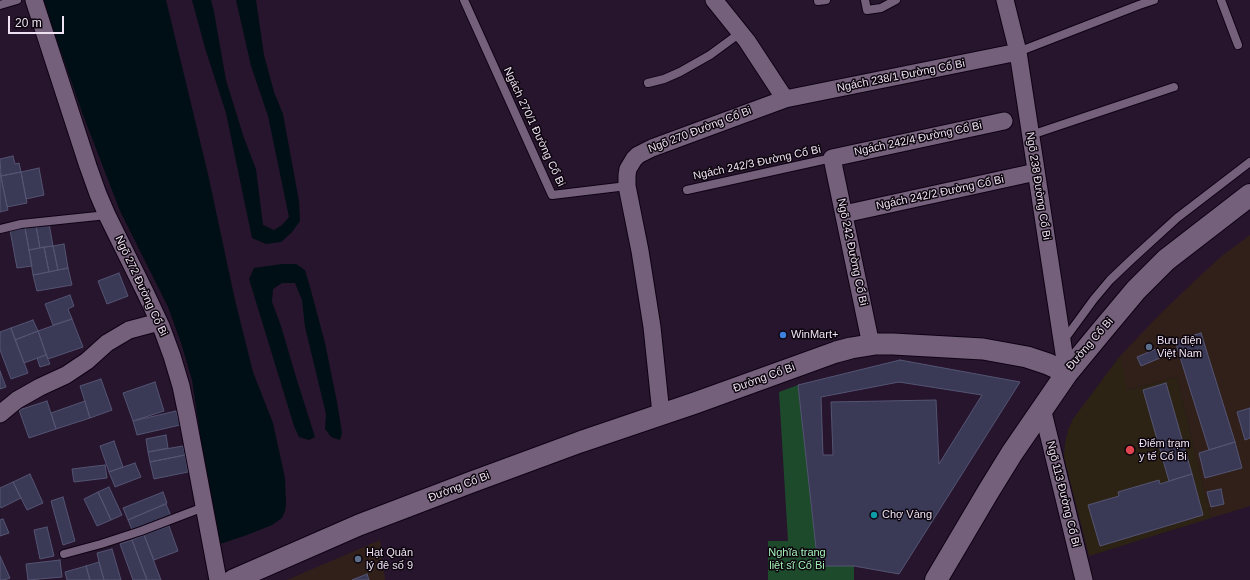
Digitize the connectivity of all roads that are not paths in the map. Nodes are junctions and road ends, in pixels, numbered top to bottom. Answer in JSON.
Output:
{"nodes":[{"id":1,"x":17,"y":0,"type":"edge"},
{"id":2,"x":34,"y":0,"type":"edge"},
{"id":3,"x":464,"y":0,"type":"edge"},
{"id":4,"x":714,"y":0,"type":"edge"},
{"id":5,"x":865,"y":0,"type":"edge"},
{"id":6,"x":896,"y":0,"type":"edge"},
{"id":7,"x":1005,"y":0,"type":"edge"},
{"id":8,"x":1154,"y":0,"type":"edge"},
{"id":9,"x":1221,"y":0,"type":"edge"},
{"id":10,"x":0,"y":5,"type":"edge"},
{"id":11,"x":740,"y":33,"type":"junction"},
{"id":12,"x":1238,"y":45,"type":"dead end"},
{"id":13,"x":1018,"y":52,"type":"junction"},
{"id":14,"x":648,"y":83,"type":"dead end"},
{"id":15,"x":1174,"y":87,"type":"dead end"},
{"id":16,"x":785,"y":99,"type":"junction"},
{"id":17,"x":1004,"y":121,"type":"dead end"},
{"id":18,"x":1031,"y":135,"type":"junction"},
{"id":19,"x":832,"y":158,"type":"junction"},
{"id":20,"x":1250,"y":162,"type":"edge"},
{"id":21,"x":1036,"y":172,"type":"junction"},
{"id":22,"x":627,"y":186,"type":"junction"},
{"id":23,"x":687,"y":190,"type":"dead end"},
{"id":24,"x":1250,"y":195,"type":"edge"},
{"id":25,"x":844,"y":214,"type":"junction"},
{"id":26,"x":107,"y":215,"type":"junction"},
{"id":27,"x":0,"y":229,"type":"edge"},
{"id":28,"x":159,"y":322,"type":"junction"},
{"id":29,"x":1063,"y":343,"type":"junction"},
{"id":30,"x":871,"y":345,"type":"junction"},
{"id":31,"x":1067,"y":373,"type":"junction"},
{"id":32,"x":1042,"y":408,"type":"junction"},
{"id":33,"x":0,"y":414,"type":"edge"},
{"id":34,"x":661,"y":414,"type":"junction"},
{"id":35,"x":204,"y":507,"type":"junction"},
{"id":36,"x":64,"y":554,"type":"dead end"},
{"id":37,"x":218,"y":580,"type":"edge"},
{"id":38,"x":233,"y":580,"type":"edge"},
{"id":39,"x":936,"y":580,"type":"edge"},
{"id":40,"x":1084,"y":580,"type":"edge"}],
"edges":[{"from":1,"to":10,"type":"lane"},
{"from":2,"to":26,"type":"street","name":"Ngõ 272 Đường Cổ Bi"},
{"from":3,"to":22,"type":"lane","name":"Ngách 270/1 Đường Cổ Bi"},
{"from":4,"to":11,"type":"street"},
{"from":5,"to":6,"type":"lane"},
{"from":7,"to":13,"type":"street","name":"Ngõ 238 Đường Cổ Bi"},
{"from":8,"to":13,"type":"lane"},
{"from":9,"to":12,"type":"lane"},
{"from":11,"to":14,"type":"lane"},
{"from":11,"to":16,"type":"street"},
{"from":13,"to":16,"type":"street","name":"Ngách 238/1 Đường Cổ Bi"},
{"from":13,"to":18,"type":"street","name":"Ngõ 238 Đường Cổ Bi"},
{"from":15,"to":18,"type":"lane"},
{"from":16,"to":22,"type":"street","name":"Ngõ 270 Đường Cổ Bi"},
{"from":17,"to":19,"type":"street","name":"Ngách 242/4 Đường Cổ Bi"},
{"from":18,"to":21,"type":"street","name":"Ngõ 238 Đường Cổ Bi"},
{"from":19,"to":23,"type":"lane","name":"Ngách 242/3 Đường Cổ Bi"},
{"from":19,"to":25,"type":"street","name":"Ngõ 242 Đường Cổ Bi"},
{"from":20,"to":29,"type":"lane"},
{"from":21,"to":25,"type":"street","name":"Ngách 242/2 Đường Cổ Bi"},
{"from":21,"to":29,"type":"street","name":"Ngõ 238 Đường Cổ Bi"},
{"from":22,"to":34,"type":"street","name":"Ngõ 270 Đường Cổ Bi"},
{"from":24,"to":31,"type":"main road","name":"Đường Cổ Bi"},
{"from":25,"to":30,"type":"street","name":"Ngõ 242 Đường Cổ Bi"},
{"from":26,"to":27,"type":"lane"},
{"from":26,"to":28,"type":"street","name":"Ngõ 272 Đường Cổ Bi"},
{"from":28,"to":33,"type":"street"},
{"from":28,"to":35,"type":"street","name":"Ngõ 272 Đường Cổ Bi"},
{"from":29,"to":31,"type":"street","name":"Ngõ 238 Đường Cổ Bi"},
{"from":30,"to":31,"type":"street","name":"Đường Cổ Bi"},
{"from":30,"to":34,"type":"street","name":"Đường Cổ Bi"},
{"from":31,"to":32,"type":"main road"},
{"from":32,"to":39,"type":"main road"},
{"from":32,"to":40,"type":"street","name":"Ngõ 113 Đường Cổ Bi"},
{"from":34,"to":38,"type":"street","name":"Đường Cổ Bi"},
{"from":35,"to":36,"type":"lane"},
{"from":35,"to":37,"type":"street","name":"Ngõ 272 Đường Cổ Bi"}]}
